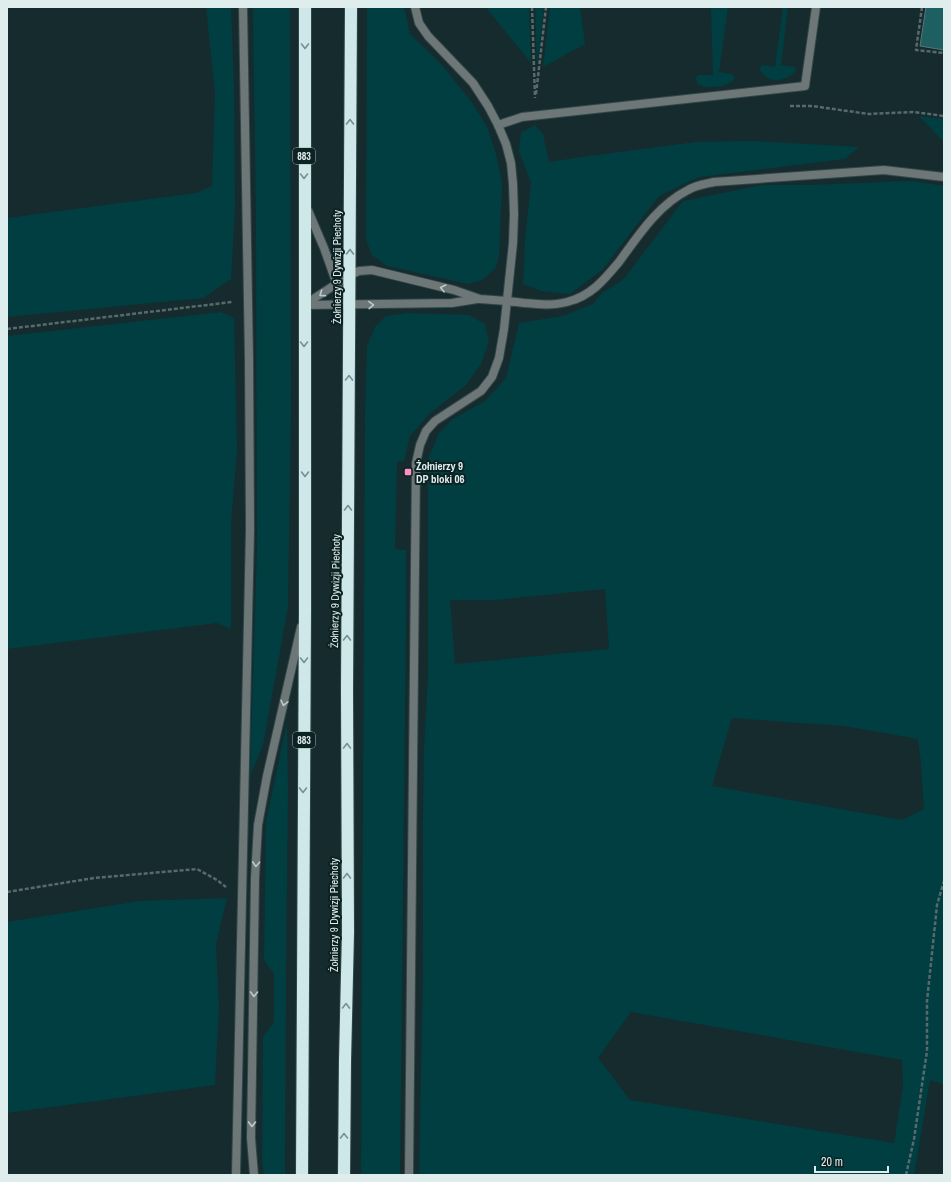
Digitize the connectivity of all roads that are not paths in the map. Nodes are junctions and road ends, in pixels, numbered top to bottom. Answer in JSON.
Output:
{"nodes":[{"id":1,"x":243,"y":7,"type":"edge"},
{"id":2,"x":305,"y":7,"type":"edge"},
{"id":3,"x":351,"y":7,"type":"edge"},
{"id":4,"x":415,"y":7,"type":"edge"},
{"id":5,"x":816,"y":7,"type":"edge"},
{"id":6,"x":498,"y":125,"type":"junction"},
{"id":7,"x":944,"y":177,"type":"edge"},
{"id":8,"x":304,"y":202,"type":"junction"},
{"id":9,"x":350,"y":275,"type":"junction"},
{"id":10,"x":336,"y":284,"type":"junction"},
{"id":11,"x":480,"y":299,"type":"junction"},
{"id":12,"x":506,"y":301,"type":"junction"},
{"id":13,"x":304,"y":305,"type":"junction"},
{"id":14,"x":350,"y":305,"type":"junction"},
{"id":15,"x":304,"y":610,"type":"junction"},
{"id":16,"x":236,"y":1175,"type":"edge"},
{"id":17,"x":254,"y":1175,"type":"edge"},
{"id":18,"x":302,"y":1175,"type":"edge"},
{"id":19,"x":344,"y":1175,"type":"edge"},
{"id":20,"x":409,"y":1175,"type":"edge"}],
"edges":[{"from":1,"to":16,"type":"street"},
{"from":2,"to":8,"type":"highway","number":"883","one_way":true},
{"from":9,"to":3,"type":"highway","name":"Żołnierzy 9 Dywizji Piechoty","one_way":true},
{"from":4,"to":6,"type":"street"},
{"from":5,"to":6,"type":"street"},
{"from":6,"to":12,"type":"street"},
{"from":7,"to":12,"type":"street"},
{"from":8,"to":10,"type":"street"},
{"from":8,"to":13,"type":"highway","number":"883"},
{"from":9,"to":10,"type":"street"},
{"from":11,"to":9,"type":"street","one_way":true},
{"from":9,"to":14,"type":"highway","name":"Żołnierzy 9 Dywizji Piechoty"},
{"from":10,"to":13,"type":"street","one_way":true},
{"from":10,"to":14,"type":"street"},
{"from":11,"to":12,"type":"street"},
{"from":14,"to":11,"type":"street","one_way":true},
{"from":12,"to":20,"type":"street"},
{"from":13,"to":14,"type":"street"},
{"from":13,"to":15,"type":"highway","number":"883","one_way":true},
{"from":19,"to":14,"type":"highway","name":"Żołnierzy 9 Dywizji Piechoty","one_way":true},
{"from":15,"to":17,"type":"street","one_way":true},
{"from":15,"to":18,"type":"highway","number":"883","one_way":true}]}
